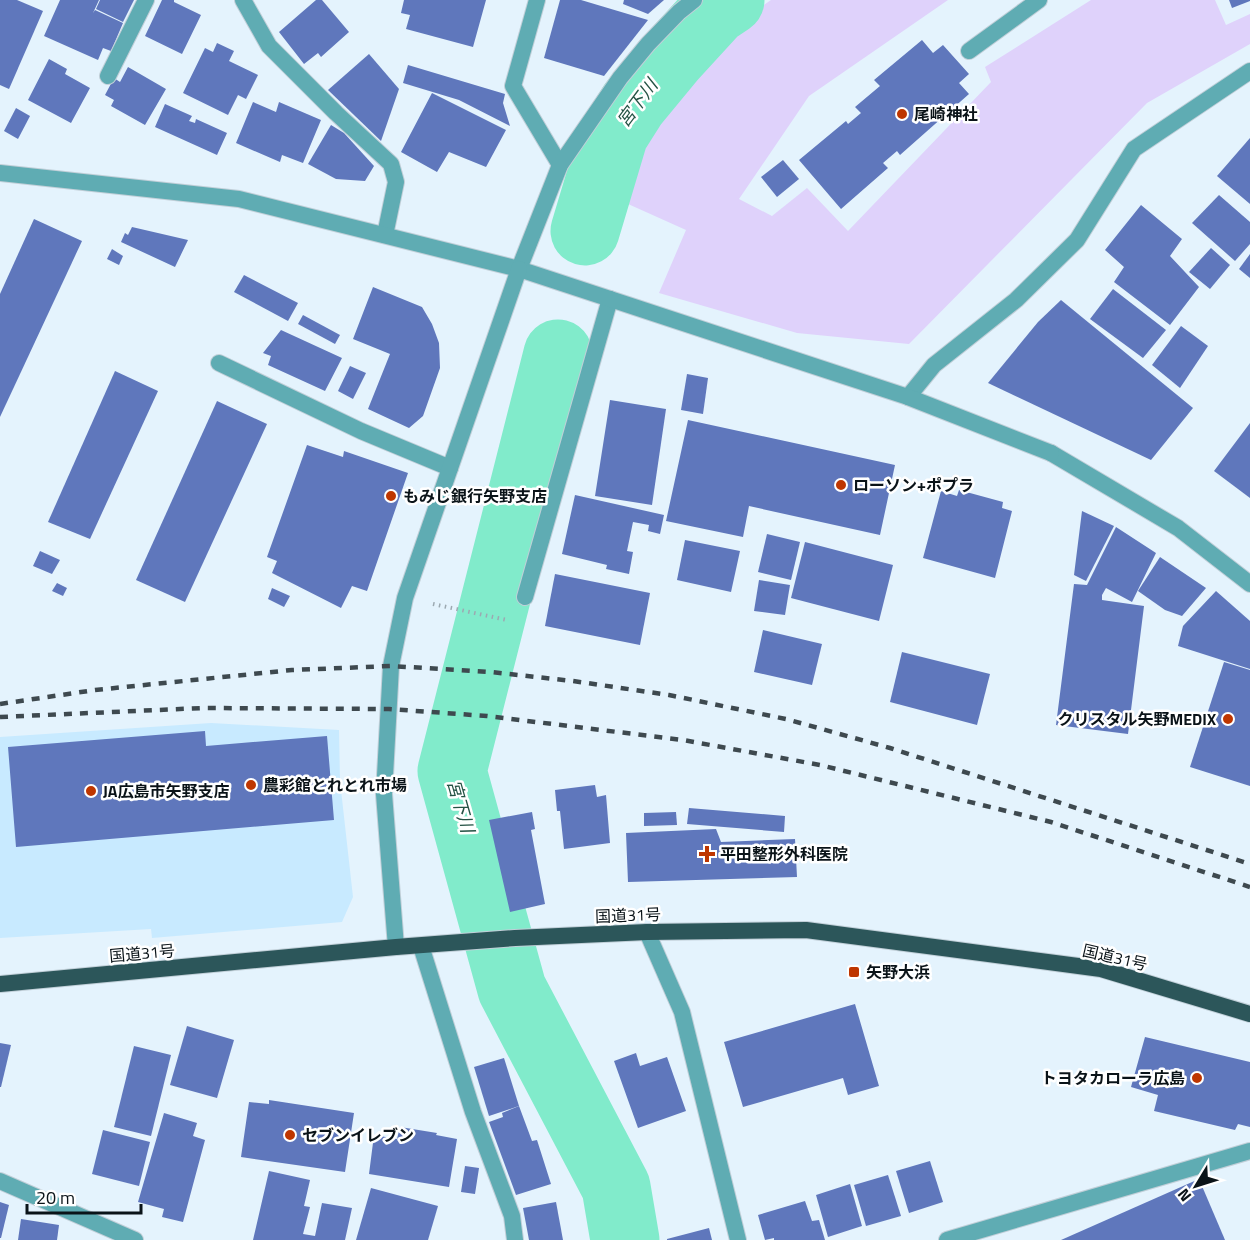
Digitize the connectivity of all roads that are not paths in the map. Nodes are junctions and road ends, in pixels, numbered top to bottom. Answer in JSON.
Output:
{"nodes":[{"id":1,"x":146,"y":0,"type":"edge"},
{"id":2,"x":243,"y":0,"type":"edge"},
{"id":3,"x":537,"y":0,"type":"edge"},
{"id":4,"x":694,"y":0,"type":"edge"},
{"id":5,"x":1039,"y":0,"type":"edge"},
{"id":6,"x":969,"y":51,"type":"dead end"},
{"id":7,"x":1250,"y":71,"type":"edge"},
{"id":8,"x":108,"y":76,"type":"dead end"},
{"id":9,"x":560,"y":165,"type":"junction"},
{"id":10,"x":0,"y":173,"type":"edge"},
{"id":11,"x":385,"y":235,"type":"junction"},
{"id":12,"x":519,"y":269,"type":"junction"},
{"id":13,"x":610,"y":299,"type":"junction"},
{"id":14,"x":219,"y":363,"type":"dead end"},
{"id":15,"x":908,"y":398,"type":"junction"},
{"id":16,"x":450,"y":468,"type":"junction"},
{"id":17,"x":1250,"y":584,"type":"edge"},
{"id":18,"x":525,"y":597,"type":"dead end"},
{"id":19,"x":647,"y":932,"type":"junction"},
{"id":20,"x":421,"y":946,"type":"junction"},
{"id":21,"x":396,"y":947,"type":"junction"},
{"id":22,"x":0,"y":984,"type":"edge"},
{"id":23,"x":1250,"y":1014,"type":"edge"},
{"id":24,"x":1250,"y":1150,"type":"edge"},
{"id":25,"x":0,"y":1181,"type":"edge"},
{"id":26,"x":135,"y":1240,"type":"edge"},
{"id":27,"x":515,"y":1240,"type":"edge"},
{"id":28,"x":738,"y":1240,"type":"edge"},
{"id":29,"x":947,"y":1240,"type":"edge"}],
"edges":[{"from":1,"to":8,"type":"street"},
{"from":2,"to":11,"type":"street"},
{"from":3,"to":9,"type":"street"},
{"from":4,"to":9,"type":"street"},
{"from":5,"to":6,"type":"street"},
{"from":7,"to":15,"type":"street"},
{"from":9,"to":12,"type":"street"},
{"from":10,"to":11,"type":"street"},
{"from":11,"to":12,"type":"street"},
{"from":12,"to":13,"type":"street"},
{"from":12,"to":16,"type":"street"},
{"from":13,"to":15,"type":"street"},
{"from":13,"to":18,"type":"street"},
{"from":14,"to":16,"type":"street"},
{"from":15,"to":17,"type":"street"},
{"from":16,"to":21,"type":"street"},
{"from":19,"to":20,"type":"highway","name":"国道31号"},
{"from":19,"to":23,"type":"highway","name":"国道31号"},
{"from":19,"to":28,"type":"street"},
{"from":20,"to":21,"type":"highway","name":"国道31号"},
{"from":20,"to":27,"type":"street"},
{"from":21,"to":22,"type":"highway","name":"国道31号"},
{"from":24,"to":29,"type":"street"},
{"from":25,"to":26,"type":"street"}]}
